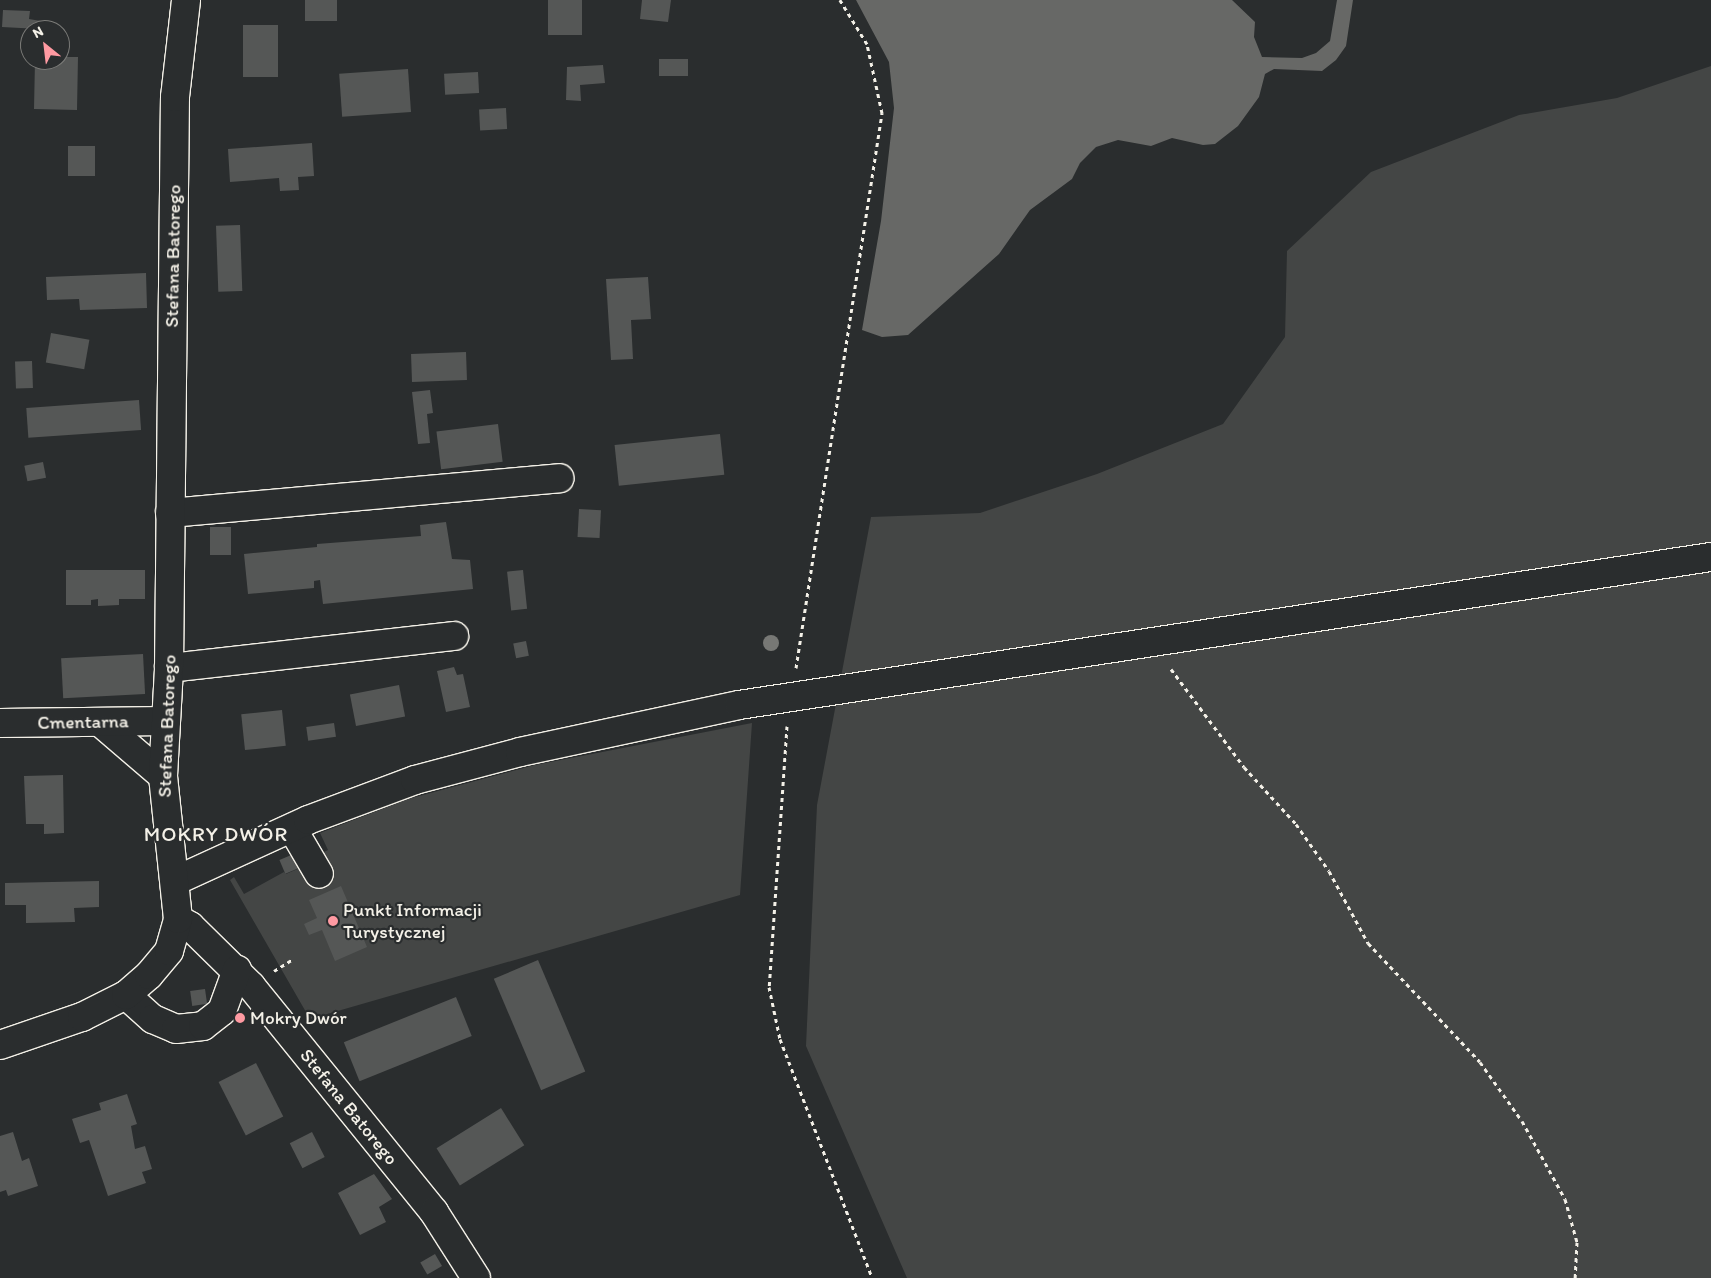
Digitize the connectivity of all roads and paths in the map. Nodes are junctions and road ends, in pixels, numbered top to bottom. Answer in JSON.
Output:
{"nodes":[{"id":1,"x":186,"y":0,"type":"edge"},
{"id":2,"x":840,"y":0,"type":"edge"},
{"id":3,"x":559,"y":478,"type":"dead end"},
{"id":4,"x":170,"y":513,"type":"junction"},
{"id":5,"x":1711,"y":558,"type":"edge"},
{"id":6,"x":454,"y":636,"type":"dead end"},
{"id":7,"x":1152,"y":643,"type":"junction"},
{"id":8,"x":169,"y":668,"type":"junction"},
{"id":9,"x":791,"y":699,"type":"junction"},
{"id":10,"x":166,"y":721,"type":"junction"},
{"id":11,"x":100,"y":722,"type":"junction"},
{"id":12,"x":0,"y":723,"type":"edge"},
{"id":13,"x":163,"y":776,"type":"junction"},
{"id":14,"x":292,"y":828,"type":"junction"},
{"id":15,"x":319,"y":874,"type":"dead end"},
{"id":16,"x":176,"y":881,"type":"junction"},
{"id":17,"x":178,"y":919,"type":"junction"},
{"id":18,"x":237,"y":970,"type":"junction"},
{"id":19,"x":126,"y":995,"type":"junction"},
{"id":20,"x":0,"y":1045,"type":"edge"},
{"id":21,"x":476,"y":1278,"type":"edge"},
{"id":22,"x":872,"y":1278,"type":"edge"},
{"id":23,"x":1575,"y":1278,"type":"edge"}],
"edges":[{"from":1,"to":4,"type":"street","name":"Stefana Batorego"},
{"from":2,"to":9,"type":"path"},
{"from":3,"to":4,"type":"street"},
{"from":4,"to":8,"type":"street","name":"Stefana Batorego"},
{"from":5,"to":7,"type":"street"},
{"from":6,"to":8,"type":"street"},
{"from":7,"to":9,"type":"street"},
{"from":7,"to":23,"type":"path"},
{"from":8,"to":10,"type":"street","name":"Stefana Batorego"},
{"from":9,"to":14,"type":"street"},
{"from":9,"to":22,"type":"path"},
{"from":10,"to":11,"type":"street","name":"Cmentarna"},
{"from":10,"to":13,"type":"street","name":"Stefana Batorego"},
{"from":11,"to":12,"type":"street","name":"Cmentarna"},
{"from":11,"to":13,"type":"street"},
{"from":13,"to":16,"type":"street","name":"Stefana Batorego"},
{"from":14,"to":15,"type":"street"},
{"from":14,"to":16,"type":"street"},
{"from":16,"to":17,"type":"street","name":"Stefana Batorego"},
{"from":17,"to":18,"type":"street","name":"Stefana Batorego"},
{"from":17,"to":19,"type":"street"},
{"from":18,"to":19,"type":"street"},
{"from":18,"to":21,"type":"street","name":"Stefana Batorego"},
{"from":19,"to":20,"type":"street"}]}
